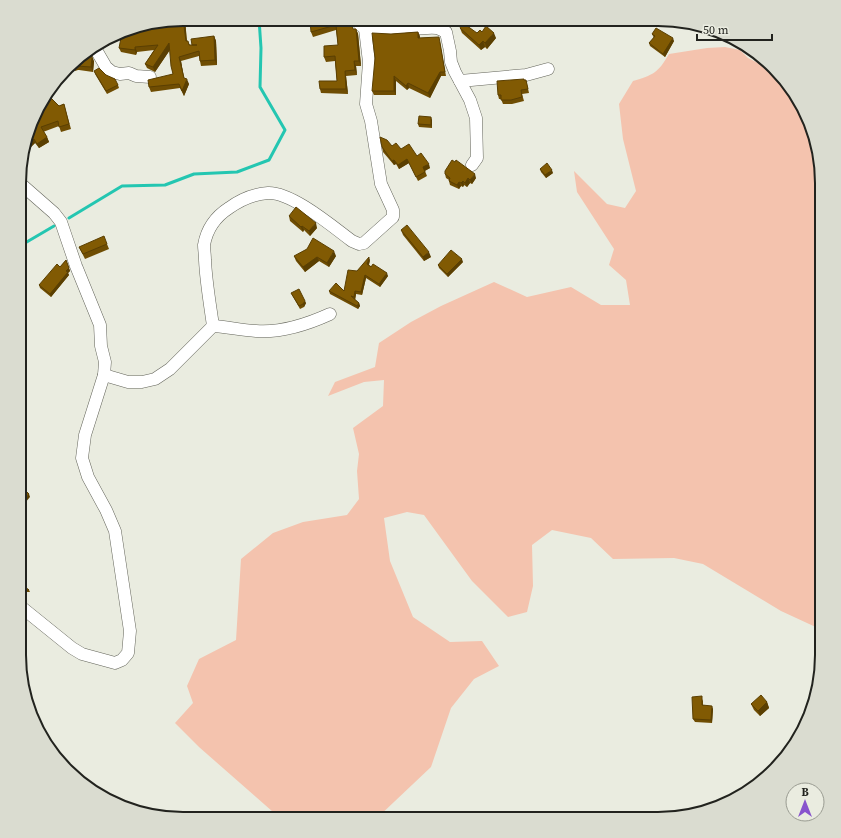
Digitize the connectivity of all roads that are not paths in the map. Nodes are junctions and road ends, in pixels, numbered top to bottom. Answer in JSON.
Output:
{"nodes":[{"id":1,"x":361,"y":26,"type":"edge"},
{"id":2,"x":365,"y":29,"type":"junction"},
{"id":3,"x":97,"y":51,"type":"edge"},
{"id":4,"x":548,"y":69,"type":"dead end"},
{"id":5,"x":150,"y":77,"type":"dead end"},
{"id":6,"x":460,"y":81,"type":"junction"},
{"id":7,"x":472,"y":165,"type":"dead end"},
{"id":8,"x":26,"y":188,"type":"edge"},
{"id":9,"x":330,"y":314,"type":"dead end"},
{"id":10,"x":213,"y":326,"type":"junction"},
{"id":11,"x":104,"y":375,"type":"junction"},
{"id":12,"x":26,"y":611,"type":"edge"}],
"edges":[{"from":1,"to":2,"type":"street"},
{"from":2,"to":6,"type":"street"},
{"from":2,"to":10,"type":"street"},
{"from":3,"to":5,"type":"street"},
{"from":4,"to":6,"type":"street"},
{"from":6,"to":7,"type":"street"},
{"from":8,"to":11,"type":"street"},
{"from":9,"to":10,"type":"street"},
{"from":10,"to":11,"type":"street"},
{"from":11,"to":12,"type":"street"}]}
